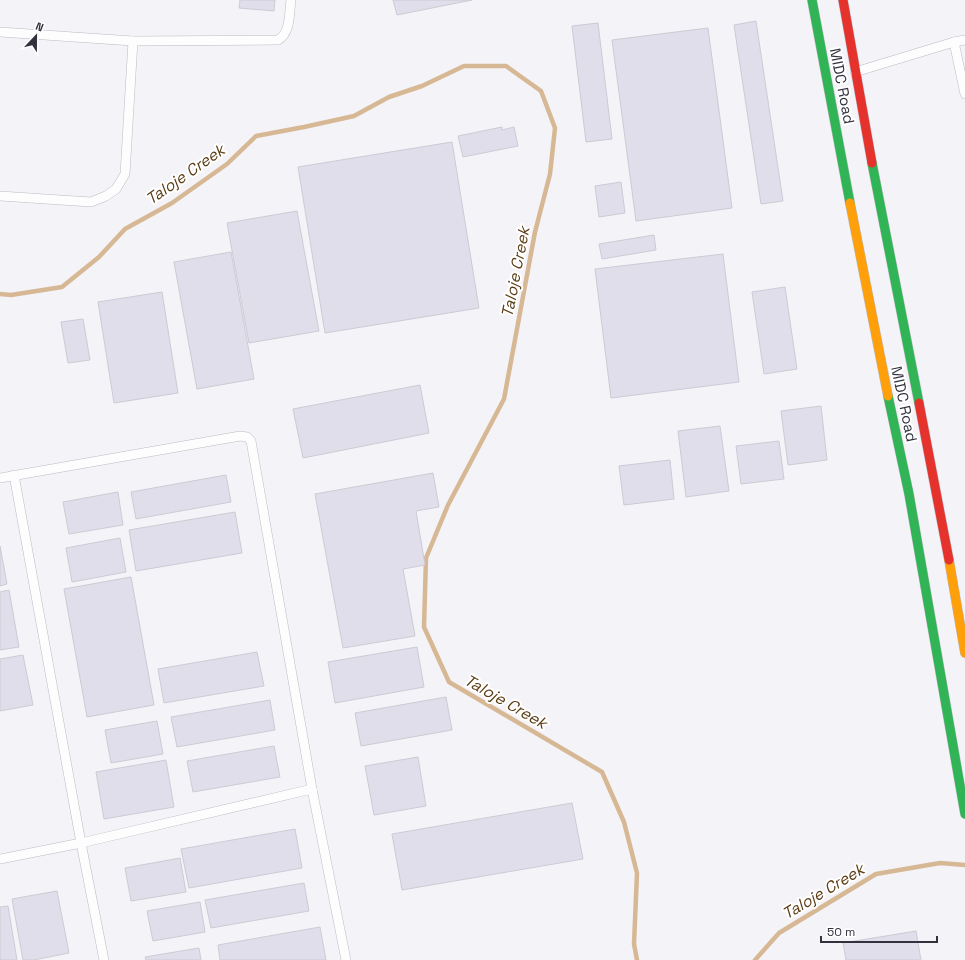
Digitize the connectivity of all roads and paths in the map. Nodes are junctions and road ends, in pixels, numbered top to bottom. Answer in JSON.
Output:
{"nodes":[{"id":1,"x":291,"y":0,"type":"edge"},
{"id":2,"x":812,"y":0,"type":"edge"},
{"id":3,"x":843,"y":0,"type":"edge"},
{"id":4,"x":0,"y":32,"type":"edge"},
{"id":5,"x":965,"y":40,"type":"edge"},
{"id":6,"x":133,"y":41,"type":"junction"},
{"id":7,"x":954,"y":42,"type":"junction"},
{"id":8,"x":855,"y":72,"type":"junction"},
{"id":9,"x":965,"y":94,"type":"edge"},
{"id":10,"x":0,"y":196,"type":"edge"},
{"id":11,"x":14,"y":475,"type":"junction"},
{"id":12,"x":0,"y":478,"type":"edge"},
{"id":13,"x":961,"y":600,"type":"edge"},
{"id":14,"x":965,"y":653,"type":"edge"},
{"id":15,"x":312,"y":789,"type":"junction"},
{"id":16,"x":965,"y":814,"type":"edge"},
{"id":17,"x":81,"y":843,"type":"junction"},
{"id":18,"x":0,"y":859,"type":"edge"},
{"id":19,"x":104,"y":960,"type":"edge"},
{"id":20,"x":346,"y":960,"type":"edge"}],
"edges":[{"from":1,"to":6,"type":"lane"},
{"from":2,"to":16,"type":"main road","name":"MIDC Road"},
{"from":3,"to":8,"type":"main road","name":"MIDC Road"},
{"from":4,"to":6,"type":"lane"},
{"from":5,"to":7,"type":"lane"},
{"from":6,"to":10,"type":"lane"},
{"from":7,"to":8,"type":"lane"},
{"from":7,"to":9,"type":"lane"},
{"from":8,"to":13,"type":"main road","name":"MIDC Road"},
{"from":11,"to":12,"type":"lane"},
{"from":11,"to":15,"type":"lane"},
{"from":11,"to":17,"type":"lane"},
{"from":13,"to":14,"type":"main road","name":"MIDC Road"},
{"from":15,"to":17,"type":"lane"},
{"from":15,"to":20,"type":"lane"},
{"from":17,"to":18,"type":"lane"},
{"from":17,"to":19,"type":"lane"}]}
